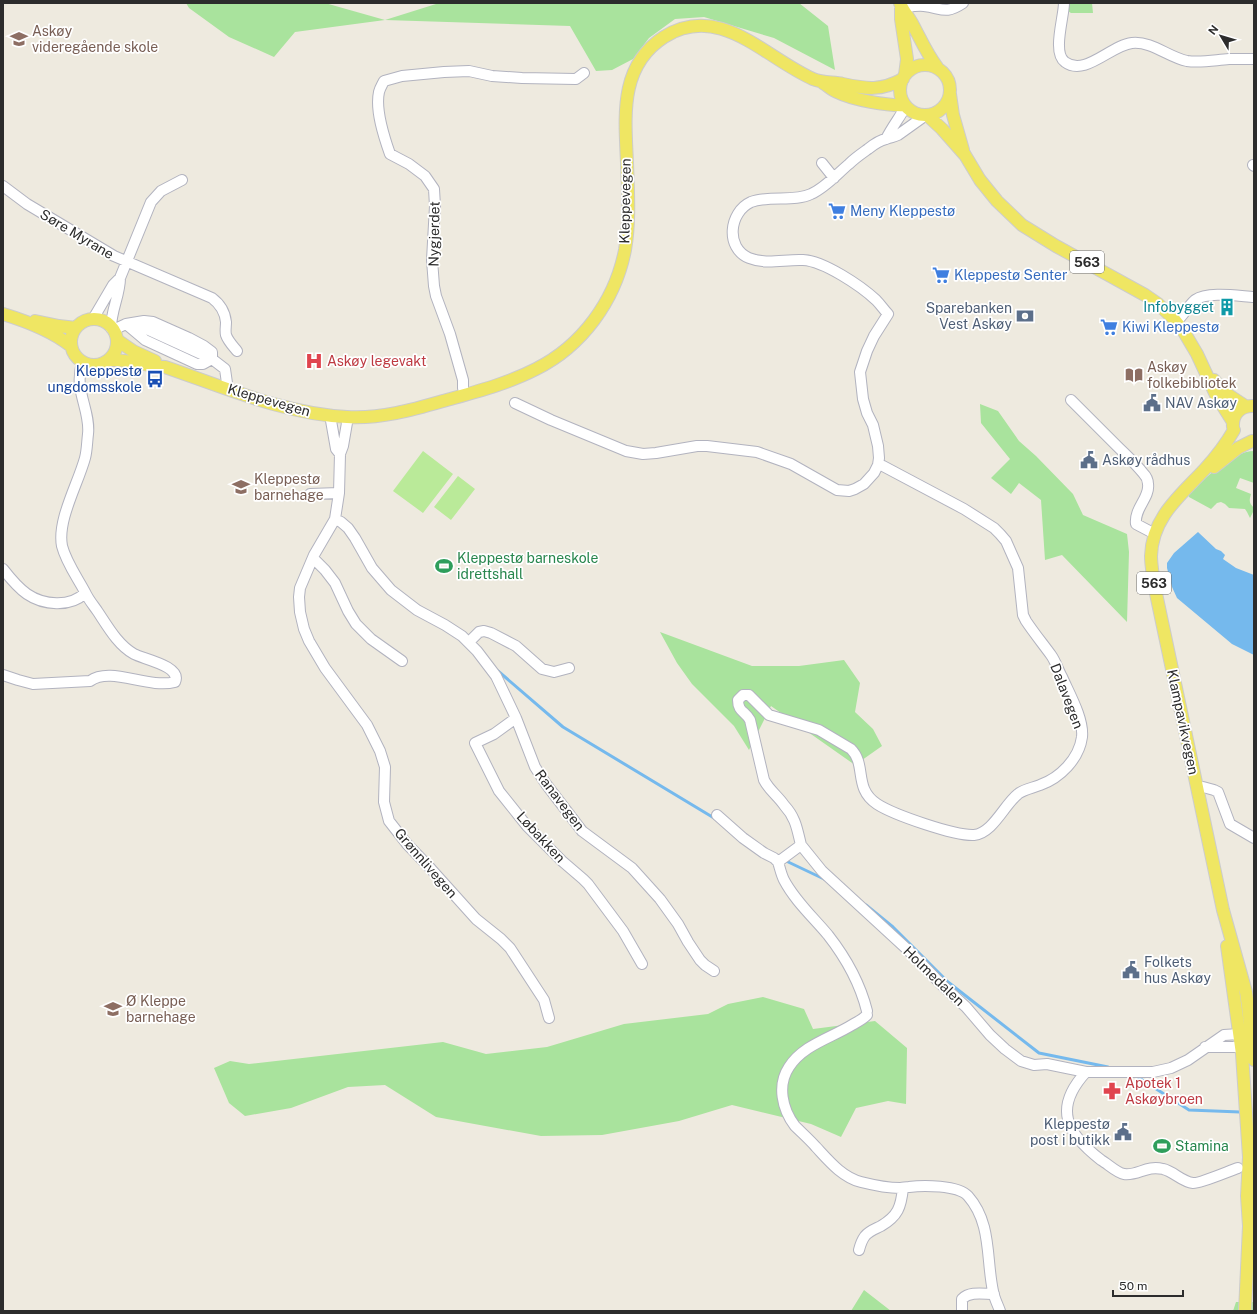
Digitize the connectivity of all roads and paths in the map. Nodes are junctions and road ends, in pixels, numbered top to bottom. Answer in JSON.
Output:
{"nodes":[{"id":1,"x":964,"y":3,"type":"edge"},
{"id":2,"x":1064,"y":3,"type":"edge"},
{"id":3,"x":901,"y":6,"type":"edge"},
{"id":4,"x":1254,"y":59,"type":"edge"},
{"id":5,"x":937,"y":67,"type":"junction"},
{"id":6,"x":584,"y":73,"type":"dead end"},
{"id":7,"x":904,"y":77,"type":"junction"},
{"id":8,"x":821,"y":81,"type":"junction"},
{"id":9,"x":950,"y":94,"type":"junction"},
{"id":10,"x":906,"y":106,"type":"junction"},
{"id":11,"x":926,"y":115,"type":"junction"},
{"id":12,"x":886,"y":139,"type":"junction"},
{"id":13,"x":965,"y":155,"type":"junction"},
{"id":14,"x":822,"y":163,"type":"dead end"},
{"id":15,"x":834,"y":178,"type":"junction"},
{"id":16,"x":182,"y":180,"type":"dead end"},
{"id":17,"x":3,"y":186,"type":"edge"},
{"id":18,"x":126,"y":262,"type":"junction"},
{"id":19,"x":120,"y":278,"type":"junction"},
{"id":20,"x":1254,"y":297,"type":"edge"},
{"id":21,"x":3,"y":314,"type":"edge"},
{"id":22,"x":94,"y":319,"type":"junction"},
{"id":23,"x":25,"y":321,"type":"junction"},
{"id":24,"x":1176,"y":322,"type":"junction"},
{"id":25,"x":126,"y":324,"type":"junction"},
{"id":26,"x":76,"y":328,"type":"junction"},
{"id":27,"x":114,"y":332,"type":"junction"},
{"id":28,"x":71,"y":346,"type":"junction"},
{"id":29,"x":237,"y":351,"type":"dead end"},
{"id":30,"x":212,"y":359,"type":"junction"},
{"id":31,"x":109,"y":360,"type":"junction"},
{"id":32,"x":82,"y":362,"type":"junction"},
{"id":33,"x":165,"y":367,"type":"junction"},
{"id":34,"x":1206,"y":372,"type":"junction"},
{"id":35,"x":227,"y":388,"type":"junction"},
{"id":36,"x":465,"y":395,"type":"junction"},
{"id":37,"x":1071,"y":400,"type":"dead end"},
{"id":38,"x":515,"y":403,"type":"dead end"},
{"id":39,"x":1250,"y":405,"type":"edge"},
{"id":40,"x":330,"y":415,"type":"junction"},
{"id":41,"x":348,"y":417,"type":"junction"},
{"id":42,"x":1234,"y":426,"type":"junction"},
{"id":43,"x":1253,"y":441,"type":"edge"},
{"id":44,"x":340,"y":454,"type":"junction"},
{"id":45,"x":878,"y":465,"type":"junction"},
{"id":46,"x":1195,"y":480,"type":"junction"},
{"id":47,"x":339,"y":493,"type":"junction"},
{"id":48,"x":310,"y":494,"type":"dead end"},
{"id":49,"x":335,"y":519,"type":"junction"},
{"id":50,"x":1155,"y":534,"type":"junction"},
{"id":51,"x":313,"y":558,"type":"junction"},
{"id":52,"x":3,"y":569,"type":"edge"},
{"id":53,"x":85,"y":592,"type":"junction"},
{"id":54,"x":469,"y":642,"type":"junction"},
{"id":55,"x":402,"y":661,"type":"dead end"},
{"id":56,"x":569,"y":668,"type":"dead end"},
{"id":57,"x":3,"y":675,"type":"edge"},
{"id":58,"x":516,"y":718,"type":"junction"},
{"id":59,"x":826,"y":734,"type":"joint"},
{"id":60,"x":1203,"y":787,"type":"dead end"},
{"id":61,"x":717,"y":815,"type":"dead end"},
{"id":62,"x":1254,"y":838,"type":"edge"},
{"id":63,"x":801,"y":846,"type":"junction"},
{"id":64,"x":778,"y":862,"type":"junction"},
{"id":65,"x":1223,"y":910,"type":"junction"},
{"id":66,"x":642,"y":964,"type":"dead end"},
{"id":67,"x":714,"y":971,"type":"dead end"},
{"id":68,"x":549,"y":1018,"type":"dead end"},
{"id":69,"x":1239,"y":1034,"type":"junction"},
{"id":70,"x":1252,"y":1038,"type":"junction"},
{"id":71,"x":1205,"y":1047,"type":"junction"},
{"id":72,"x":1241,"y":1048,"type":"junction"},
{"id":73,"x":1254,"y":1060,"type":"edge"},
{"id":74,"x":1086,"y":1072,"type":"junction"},
{"id":75,"x":1238,"y":1168,"type":"dead end"},
{"id":76,"x":903,"y":1188,"type":"junction"},
{"id":77,"x":1254,"y":1199,"type":"edge"},
{"id":78,"x":1249,"y":1226,"type":"junction"},
{"id":79,"x":859,"y":1250,"type":"dead end"},
{"id":80,"x":994,"y":1294,"type":"junction"},
{"id":81,"x":962,"y":1311,"type":"edge"},
{"id":82,"x":1000,"y":1311,"type":"edge"},
{"id":83,"x":1246,"y":1311,"type":"edge"}],
"edges":[{"from":1,"to":3,"type":"street"},
{"from":2,"to":4,"type":"street"},
{"from":3,"to":5,"type":"main road","number":"563"},
{"from":3,"to":7,"type":"main road"},
{"from":5,"to":7,"type":"main road"},
{"from":5,"to":9,"type":"main road","number":"563"},
{"from":6,"to":36,"type":"street","name":"Nygjerdet"},
{"from":7,"to":8,"type":"main road","name":"Kleppevegen"},
{"from":7,"to":10,"type":"main road"},
{"from":8,"to":10,"type":"main road","name":"Kleppevegen"},
{"from":8,"to":36,"type":"main road","name":"Kleppevegen"},
{"from":9,"to":11,"type":"main road"},
{"from":9,"to":13,"type":"main road","number":"563"},
{"from":10,"to":11,"type":"main road","number":"563"},
{"from":10,"to":12,"type":"street"},
{"from":11,"to":12,"type":"street"},
{"from":11,"to":13,"type":"main road","number":"563"},
{"from":12,"to":15,"type":"street"},
{"from":13,"to":24,"type":"main road","number":"563"},
{"from":14,"to":15,"type":"street"},
{"from":15,"to":45,"type":"street"},
{"from":16,"to":18,"type":"street","name":"Søre Myrane"},
{"from":17,"to":18,"type":"street","name":"Søre Myrane"},
{"from":18,"to":19,"type":"street"},
{"from":18,"to":29,"type":"street"},
{"from":19,"to":22,"type":"street"},
{"from":19,"to":27,"type":"street"},
{"from":20,"to":24,"type":"street"},
{"from":21,"to":23,"type":"main road"},
{"from":22,"to":26,"type":"main road"},
{"from":22,"to":27,"type":"main road"},
{"from":23,"to":26,"type":"main road"},
{"from":23,"to":28,"type":"main road"},
{"from":24,"to":34,"type":"main road","number":"563"},
{"from":25,"to":27,"type":"street"},
{"from":25,"to":30,"type":"street"},
{"from":25,"to":30,"type":"street"},
{"from":26,"to":28,"type":"main road"},
{"from":27,"to":31,"type":"main road"},
{"from":27,"to":33,"type":"main road","name":"Kleppevegen"},
{"from":28,"to":32,"type":"main road"},
{"from":30,"to":35,"type":"street"},
{"from":31,"to":32,"type":"main road"},
{"from":31,"to":33,"type":"main road","name":"Kleppevegen"},
{"from":32,"to":53,"type":"street"},
{"from":33,"to":35,"type":"main road","name":"Kleppevegen"},
{"from":34,"to":39,"type":"main road","number":"563"},
{"from":34,"to":42,"type":"main road","number":"563"},
{"from":35,"to":40,"type":"main road","name":"Kleppevegen"},
{"from":36,"to":41,"type":"main road","name":"Kleppevegen"},
{"from":37,"to":50,"type":"street"},
{"from":38,"to":45,"type":"street"},
{"from":39,"to":42,"type":"main road","number":"563"},
{"from":40,"to":41,"type":"main road","name":"Kleppevegen"},
{"from":40,"to":44,"type":"street","name":"Grønnlivegen"},
{"from":41,"to":44,"type":"street","name":"Grønnlivegen"},
{"from":42,"to":43,"type":"main road","number":"563"},
{"from":42,"to":46,"type":"main road","name":"Klampavikvegen","number":"563"},
{"from":43,"to":46,"type":"main road","name":"Klampavikvegen","number":"563"},
{"from":44,"to":47,"type":"street","name":"Grønnlivegen"},
{"from":45,"to":59,"type":"street","name":"Dalavegen"},
{"from":46,"to":50,"type":"main road","name":"Klampavikvegen","number":"563"},
{"from":47,"to":48,"type":"street"},
{"from":47,"to":49,"type":"street","name":"Grønnlivegen"},
{"from":49,"to":51,"type":"street","name":"Grønnlivegen"},
{"from":49,"to":54,"type":"street","name":"Ranavegen"},
{"from":50,"to":65,"type":"main road","name":"Klampavikvegen","number":"563"},
{"from":51,"to":55,"type":"street"},
{"from":51,"to":68,"type":"street","name":"Grønnlivegen"},
{"from":52,"to":53,"type":"street"},
{"from":53,"to":57,"type":"street"},
{"from":54,"to":56,"type":"street"},
{"from":54,"to":58,"type":"street","name":"Ranavegen"},
{"from":58,"to":66,"type":"street","name":"Løbakken"},
{"from":58,"to":67,"type":"street","name":"Ranavegen"},
{"from":59,"to":63,"type":"street","name":"Holmedalen"},
{"from":60,"to":62,"type":"street"},
{"from":61,"to":64,"type":"street"},
{"from":63,"to":64,"type":"street"},
{"from":63,"to":74,"type":"street","name":"Holmedalen"},
{"from":64,"to":76,"type":"street"},
{"from":65,"to":69,"type":"main road","name":"Klampavikvegen","number":"563"},
{"from":65,"to":70,"type":"main road","name":"Klampavikvegen","number":"563"},
{"from":69,"to":70,"type":"street","name":"Holmedalen"},
{"from":69,"to":71,"type":"street","name":"Holmedalen"},
{"from":69,"to":72,"type":"main road","name":"Klampavikvegen","number":"563"},
{"from":70,"to":72,"type":"street"},
{"from":70,"to":73,"type":"main road","name":"Klampavikvegen","number":"563"},
{"from":71,"to":72,"type":"street"},
{"from":71,"to":74,"type":"street","name":"Holmedalen"},
{"from":72,"to":78,"type":"main road","name":"Klampavikvegen","number":"563"},
{"from":74,"to":75,"type":"street"},
{"from":76,"to":79,"type":"street"},
{"from":76,"to":80,"type":"street"},
{"from":77,"to":78,"type":"main road","name":"Klampavikvegen","number":"563"},
{"from":78,"to":83,"type":"main road","name":"Klampavikvegen","number":"563"},
{"from":80,"to":81,"type":"street"},
{"from":80,"to":82,"type":"street"}]}
